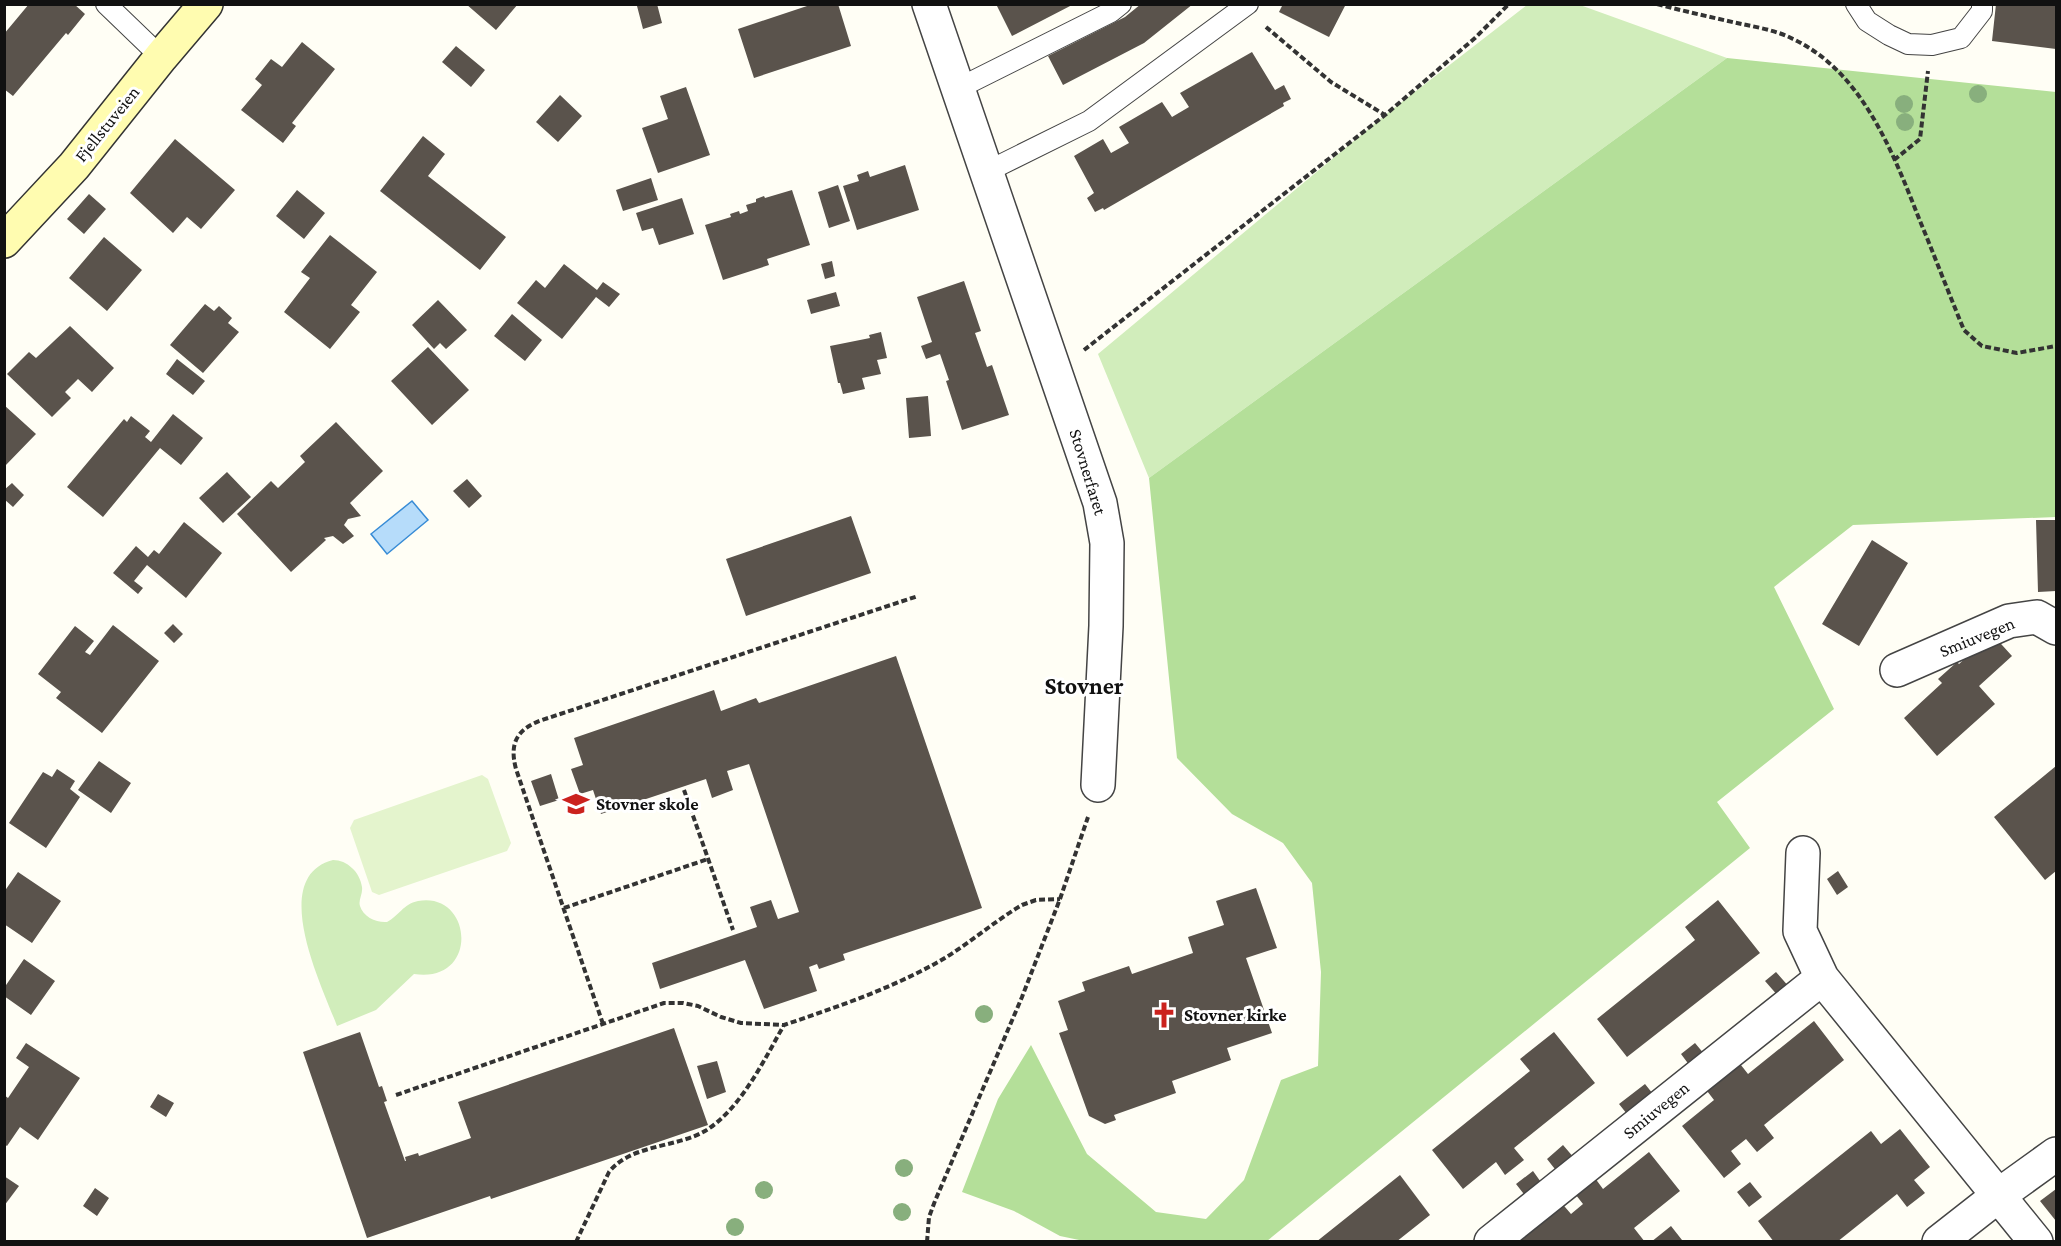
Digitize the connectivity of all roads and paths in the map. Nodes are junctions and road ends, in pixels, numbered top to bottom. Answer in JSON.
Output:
{"nodes":[{"id":1,"x":106,"y":4,"type":"edge"},
{"id":2,"x":206,"y":4,"type":"edge"},
{"id":3,"x":929,"y":4,"type":"edge"},
{"id":4,"x":1121,"y":4,"type":"edge"},
{"id":5,"x":1509,"y":4,"type":"edge"},
{"id":6,"x":1657,"y":4,"type":"edge"},
{"id":7,"x":1856,"y":4,"type":"edge"},
{"id":8,"x":1982,"y":4,"type":"edge"},
{"id":9,"x":1246,"y":5,"type":"edge"},
{"id":10,"x":1932,"y":45,"type":"junction"},
{"id":11,"x":161,"y":57,"type":"junction"},
{"id":12,"x":957,"y":89,"type":"junction"},
{"id":13,"x":1385,"y":116,"type":"junction"},
{"id":14,"x":1894,"y":160,"type":"junction"},
{"id":15,"x":986,"y":172,"type":"junction"},
{"id":16,"x":4,"y":241,"type":"edge"},
{"id":17,"x":2056,"y":346,"type":"edge"},
{"id":18,"x":1055,"y":368,"type":"junction"},
{"id":19,"x":918,"y":596,"type":"dead end"},
{"id":20,"x":2056,"y":627,"type":"edge"},
{"id":21,"x":1898,"y":670,"type":"dead end"},
{"id":22,"x":1098,"y":785,"type":"joint"},
{"id":23,"x":684,"y":790,"type":"dead end"},
{"id":24,"x":1803,"y":853,"type":"dead end"},
{"id":25,"x":708,"y":859,"type":"junction"},
{"id":26,"x":1060,"y":898,"type":"junction"},
{"id":27,"x":564,"y":908,"type":"junction"},
{"id":28,"x":734,"y":930,"type":"dead end"},
{"id":29,"x":1822,"y":978,"type":"junction"},
{"id":30,"x":603,"y":1024,"type":"junction"},
{"id":31,"x":784,"y":1025,"type":"junction"},
{"id":32,"x":396,"y":1095,"type":"dead end"},
{"id":33,"x":2056,"y":1154,"type":"edge"},
{"id":34,"x":1999,"y":1195,"type":"junction"},
{"id":35,"x":576,"y":1242,"type":"edge"},
{"id":36,"x":927,"y":1242,"type":"edge"},
{"id":37,"x":1491,"y":1242,"type":"edge"},
{"id":38,"x":1939,"y":1242,"type":"edge"},
{"id":39,"x":2036,"y":1242,"type":"edge"}],
"edges":[{"from":1,"to":11,"type":"lane"},
{"from":2,"to":11,"type":"street","name":"Fjellstuveien"},
{"from":3,"to":12,"type":"street","name":"Stovnerfaret"},
{"from":4,"to":12,"type":"lane"},
{"from":5,"to":13,"type":"path"},
{"from":6,"to":14,"type":"path"},
{"from":7,"to":10,"type":"lane"},
{"from":8,"to":10,"type":"lane"},
{"from":9,"to":13,"type":"path"},
{"from":9,"to":15,"type":"lane"},
{"from":10,"to":14,"type":"path"},
{"from":11,"to":16,"type":"street","name":"Fjellstuveien"},
{"from":12,"to":15,"type":"street","name":"Stovnerfaret"},
{"from":13,"to":18,"type":"path"},
{"from":14,"to":17,"type":"path"},
{"from":15,"to":18,"type":"street","name":"Stovnerfaret"},
{"from":18,"to":22,"type":"street","name":"Stovnerfaret"},
{"from":19,"to":27,"type":"path"},
{"from":20,"to":21,"type":"street","name":"Smiuvegen"},
{"from":22,"to":26,"type":"path"},
{"from":23,"to":25,"type":"path"},
{"from":24,"to":29,"type":"street"},
{"from":25,"to":27,"type":"path"},
{"from":25,"to":28,"type":"path"},
{"from":26,"to":31,"type":"path"},
{"from":26,"to":36,"type":"path"},
{"from":27,"to":30,"type":"path"},
{"from":29,"to":34,"type":"street"},
{"from":29,"to":37,"type":"street","name":"Smiuvegen"},
{"from":30,"to":31,"type":"path"},
{"from":30,"to":32,"type":"path"},
{"from":31,"to":35,"type":"path"},
{"from":33,"to":34,"type":"street"},
{"from":34,"to":38,"type":"street"},
{"from":34,"to":39,"type":"street"}]}
